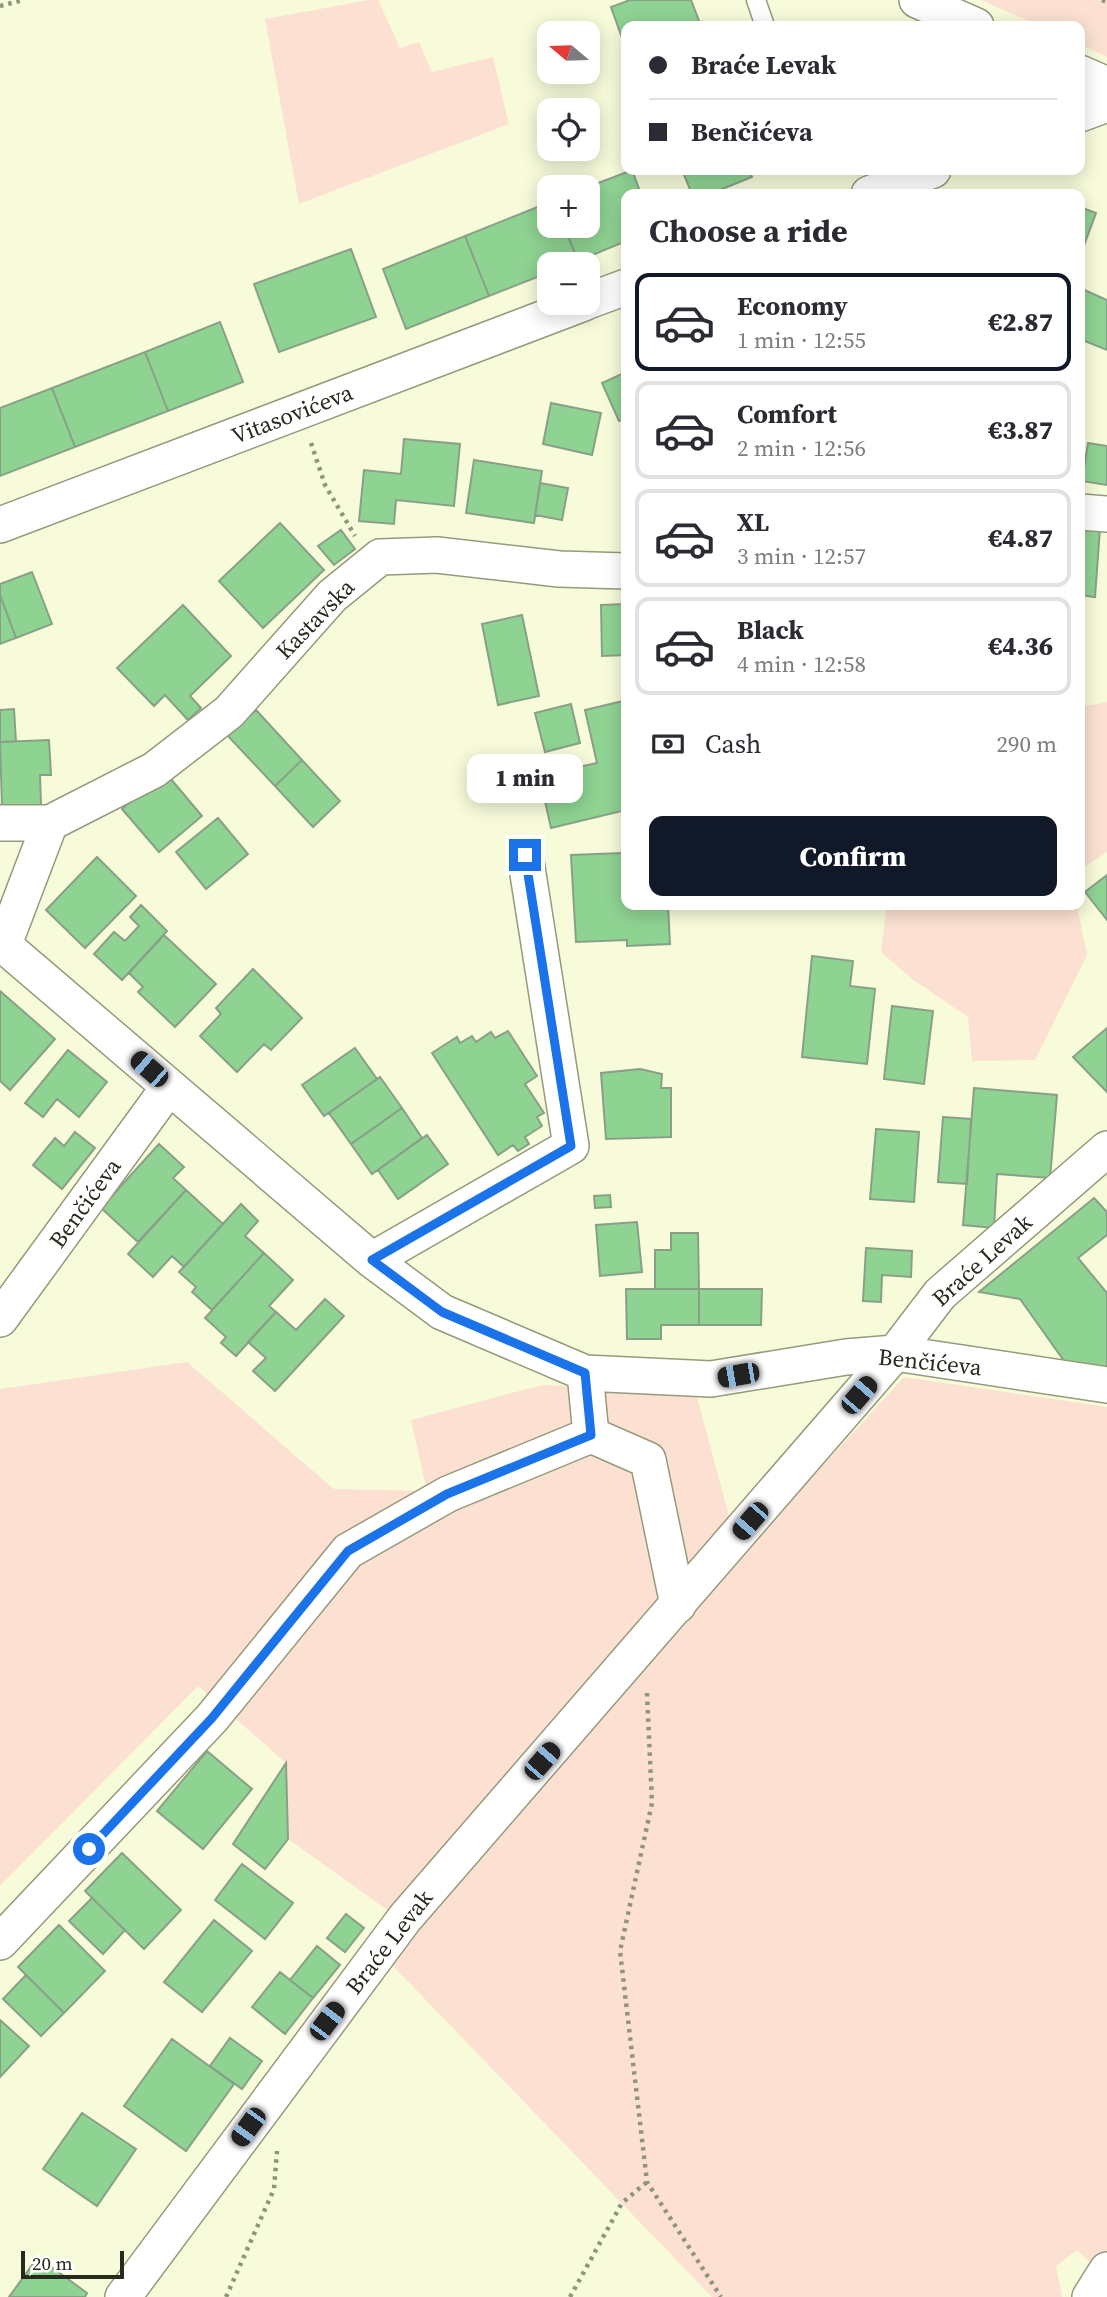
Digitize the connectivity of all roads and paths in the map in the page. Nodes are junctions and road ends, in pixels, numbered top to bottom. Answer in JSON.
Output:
{"nodes":[{"id":1,"x":23,"y":0,"type":"edge"},
{"id":2,"x":756,"y":0,"type":"edge"},
{"id":3,"x":917,"y":0,"type":"edge"},
{"id":4,"x":0,"y":6,"type":"edge"},
{"id":5,"x":763,"y":21,"type":"edge"},
{"id":6,"x":965,"y":21,"type":"edge"},
{"id":7,"x":1085,"y":75,"type":"edge"},
{"id":8,"x":1107,"y":85,"type":"edge"},
{"id":9,"x":1107,"y":104,"type":"edge"},
{"id":10,"x":1085,"y":112,"type":"edge"},
{"id":11,"x":920,"y":175,"type":"edge"},
{"id":12,"x":882,"y":189,"type":"edge"},
{"id":13,"x":621,"y":289,"type":"edge"},
{"id":14,"x":600,"y":297,"type":"edge"},
{"id":15,"x":552,"y":315,"type":"edge"},
{"id":16,"x":301,"y":411,"type":"junction"},
{"id":17,"x":1085,"y":512,"type":"edge"},
{"id":18,"x":1107,"y":514,"type":"edge"},
{"id":19,"x":0,"y":526,"type":"edge"},
{"id":20,"x":372,"y":564,"type":"junction"},
{"id":21,"x":621,"y":571,"type":"edge"},
{"id":22,"x":51,"y":822,"type":"junction"},
{"id":23,"x":0,"y":824,"type":"edge"},
{"id":24,"x":525,"y":855,"type":"dead end"},
{"id":25,"x":2,"y":943,"type":"edge"},
{"id":26,"x":169,"y":1087,"type":"junction"},
{"id":27,"x":1107,"y":1149,"type":"edge"},
{"id":28,"x":372,"y":1260,"type":"junction"},
{"id":29,"x":0,"y":1319,"type":"edge"},
{"id":30,"x":895,"y":1353,"type":"junction"},
{"id":31,"x":585,"y":1373,"type":"junction"},
{"id":32,"x":1107,"y":1385,"type":"edge"},
{"id":33,"x":591,"y":1435,"type":"junction"},
{"id":34,"x":678,"y":1605,"type":"junction"},
{"id":35,"x":645,"y":1643,"type":"junction"},
{"id":36,"x":0,"y":1942,"type":"edge"},
{"id":37,"x":277,"y":2149,"type":"dead end"},
{"id":38,"x":647,"y":2182,"type":"junction"},
{"id":39,"x":1107,"y":2270,"type":"edge"},
{"id":40,"x":123,"y":2297,"type":"edge"},
{"id":41,"x":226,"y":2297,"type":"edge"},
{"id":42,"x":570,"y":2297,"type":"edge"},
{"id":43,"x":721,"y":2297,"type":"edge"},
{"id":44,"x":1090,"y":2297,"type":"edge"}],
"edges":[{"from":1,"to":4,"type":"path"},
{"from":2,"to":5,"type":"lane"},
{"from":3,"to":6,"type":"street"},
{"from":7,"to":8,"type":"street"},
{"from":9,"to":10,"type":"street"},
{"from":11,"to":12,"type":"street"},
{"from":13,"to":14,"type":"street","name":"Vitasovićeva"},
{"from":15,"to":16,"type":"street","name":"Vitasovićeva"},
{"from":16,"to":19,"type":"street","name":"Vitasovićeva"},
{"from":16,"to":20,"type":"path"},
{"from":17,"to":18,"type":"street"},
{"from":20,"to":21,"type":"street","name":"Kastavska"},
{"from":20,"to":22,"type":"street","name":"Kastavska"},
{"from":22,"to":23,"type":"street"},
{"from":22,"to":25,"type":"street","name":"Benčićeva"},
{"from":24,"to":28,"type":"street"},
{"from":25,"to":26,"type":"street","name":"Benčićeva"},
{"from":26,"to":28,"type":"street","name":"Benčićeva"},
{"from":26,"to":29,"type":"street","name":"Benčićeva"},
{"from":27,"to":30,"type":"street","name":"Braće Levak"},
{"from":28,"to":31,"type":"street","name":"Benčićeva"},
{"from":30,"to":31,"type":"street","name":"Benčićeva"},
{"from":30,"to":32,"type":"street","name":"Benčićeva"},
{"from":30,"to":34,"type":"street","name":"Braće Levak"},
{"from":31,"to":33,"type":"street"},
{"from":33,"to":34,"type":"street"},
{"from":33,"to":36,"type":"street"},
{"from":34,"to":35,"type":"street","name":"Braće Levak"},
{"from":35,"to":38,"type":"path"},
{"from":35,"to":40,"type":"street","name":"Braće Levak"},
{"from":37,"to":41,"type":"path"},
{"from":38,"to":42,"type":"path"},
{"from":38,"to":43,"type":"path"},
{"from":39,"to":44,"type":"street"}]}
